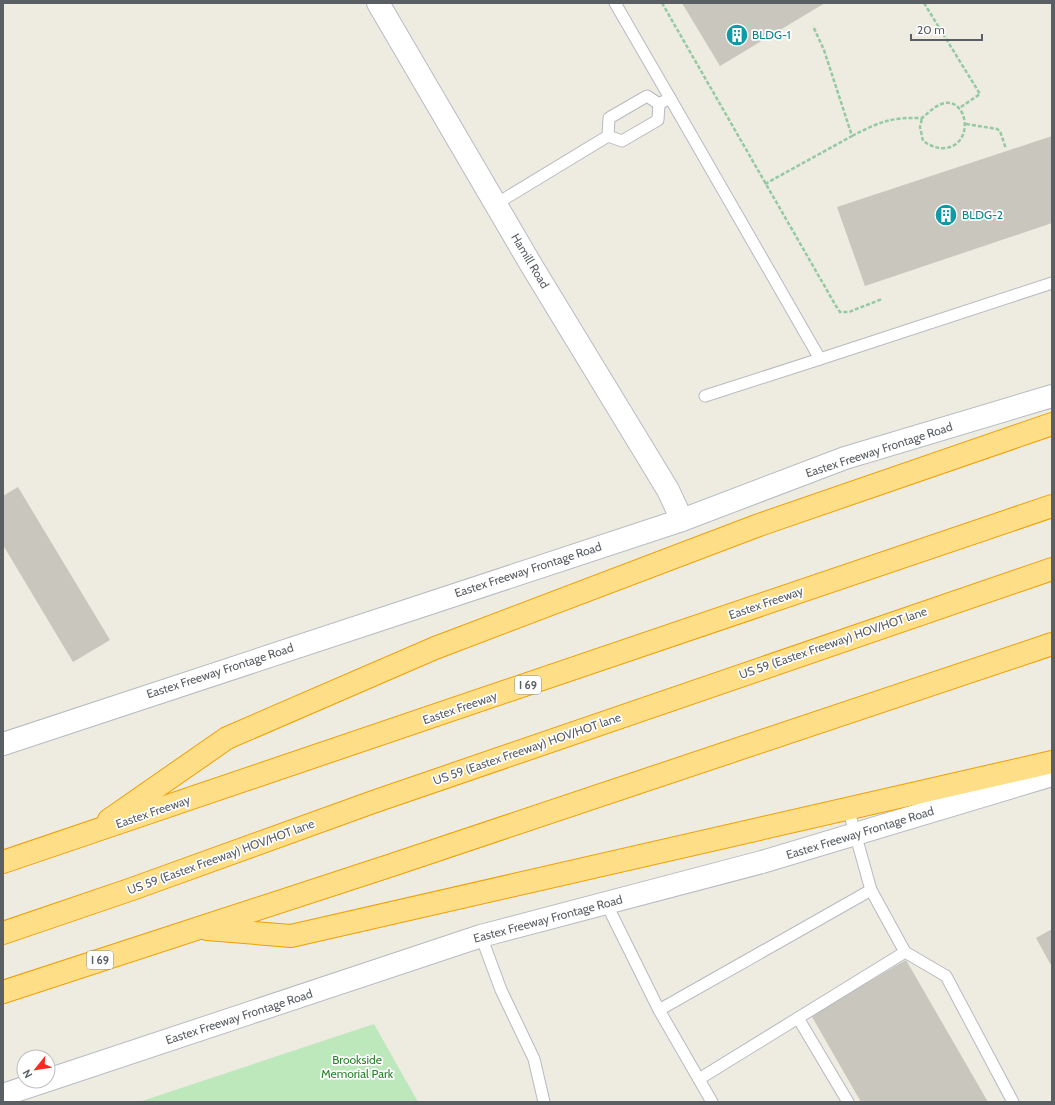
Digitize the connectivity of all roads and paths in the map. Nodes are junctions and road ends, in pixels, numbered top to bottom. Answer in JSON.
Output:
{"nodes":[{"id":1,"x":378,"y":3,"type":"edge"},
{"id":2,"x":615,"y":3,"type":"edge"},
{"id":3,"x":662,"y":3,"type":"edge"},
{"id":4,"x":924,"y":3,"type":"edge"},
{"id":5,"x":813,"y":26,"type":"dead end"},
{"id":6,"x":670,"y":98,"type":"junction"},
{"id":7,"x":659,"y":104,"type":"junction"},
{"id":8,"x":958,"y":109,"type":"junction"},
{"id":9,"x":922,"y":118,"type":"junction"},
{"id":10,"x":966,"y":124,"type":"junction"},
{"id":11,"x":608,"y":136,"type":"junction"},
{"id":12,"x":852,"y":136,"type":"junction"},
{"id":13,"x":1006,"y":149,"type":"dead end"},
{"id":14,"x":765,"y":184,"type":"junction"},
{"id":15,"x":496,"y":204,"type":"junction"},
{"id":16,"x":1052,"y":283,"type":"edge"},
{"id":17,"x":882,"y":299,"type":"dead end"},
{"id":18,"x":820,"y":359,"type":"junction"},
{"id":19,"x":705,"y":396,"type":"dead end"},
{"id":20,"x":1052,"y":396,"type":"edge"},
{"id":21,"x":1052,"y":424,"type":"edge"},
{"id":22,"x":1052,"y":506,"type":"edge"},
{"id":23,"x":682,"y":520,"type":"junction"},
{"id":24,"x":1052,"y":569,"type":"edge"},
{"id":25,"x":1052,"y":644,"type":"edge"},
{"id":26,"x":3,"y":744,"type":"edge"},
{"id":27,"x":1052,"y":762,"type":"edge"},
{"id":28,"x":1052,"y":775,"type":"edge"},
{"id":29,"x":848,"y":808,"type":"junction"},
{"id":30,"x":855,"y":834,"type":"junction"},
{"id":31,"x":87,"y":835,"type":"junction"},
{"id":32,"x":3,"y":862,"type":"edge"},
{"id":33,"x":871,"y":890,"type":"junction"},
{"id":34,"x":606,"y":904,"type":"junction"},
{"id":35,"x":198,"y":929,"type":"junction"},
{"id":36,"x":3,"y":934,"type":"edge"},
{"id":37,"x":481,"y":936,"type":"junction"},
{"id":38,"x":905,"y":952,"type":"junction"},
{"id":39,"x":3,"y":992,"type":"edge"},
{"id":40,"x":659,"y":1010,"type":"junction"},
{"id":41,"x":798,"y":1018,"type":"junction"},
{"id":42,"x":56,"y":1077,"type":"edge"},
{"id":43,"x":698,"y":1079,"type":"junction"},
{"id":44,"x":21,"y":1089,"type":"edge"},
{"id":45,"x":3,"y":1095,"type":"edge"},
{"id":46,"x":544,"y":1102,"type":"edge"},
{"id":47,"x":712,"y":1102,"type":"edge"},
{"id":48,"x":848,"y":1102,"type":"edge"},
{"id":49,"x":1013,"y":1102,"type":"edge"}],
"edges":[{"from":1,"to":15,"type":"main road","name":"Hamill Road"},
{"from":2,"to":6,"type":"lane"},
{"from":3,"to":14,"type":"path"},
{"from":4,"to":8,"type":"path"},
{"from":5,"to":12,"type":"path"},
{"from":6,"to":7,"type":"lane"},
{"from":6,"to":18,"type":"lane"},
{"from":7,"to":11,"type":"lane"},
{"from":7,"to":11,"type":"lane"},
{"from":8,"to":9,"type":"path"},
{"from":8,"to":10,"type":"path"},
{"from":9,"to":10,"type":"path"},
{"from":9,"to":12,"type":"path"},
{"from":10,"to":13,"type":"path"},
{"from":11,"to":15,"type":"lane"},
{"from":12,"to":14,"type":"path"},
{"from":14,"to":17,"type":"path"},
{"from":15,"to":23,"type":"main road","name":"Hamill Road"},
{"from":16,"to":18,"type":"lane"},
{"from":18,"to":19,"type":"lane"},
{"from":20,"to":23,"type":"main road","name":"Eastex Freeway Frontage Road"},
{"from":21,"to":31,"type":"highway"},
{"from":22,"to":31,"type":"highway","name":"Eastex Freeway","number":"I 69"},
{"from":23,"to":26,"type":"main road","name":"Eastex Freeway Frontage Road"},
{"from":24,"to":36,"type":"highway","name":"US 59 (Eastex Freeway) HOV/HOT lane"},
{"from":25,"to":35,"type":"highway","number":"I 69"},
{"from":27,"to":29,"type":"highway"},
{"from":28,"to":30,"type":"main road","name":"Eastex Freeway Frontage Road"},
{"from":29,"to":30,"type":"lane"},
{"from":29,"to":35,"type":"highway"},
{"from":30,"to":33,"type":"lane"},
{"from":30,"to":34,"type":"main road","name":"Eastex Freeway Frontage Road"},
{"from":31,"to":32,"type":"highway","name":"Eastex Freeway","number":"I 69"},
{"from":33,"to":38,"type":"lane"},
{"from":33,"to":40,"type":"lane"},
{"from":34,"to":37,"type":"main road","name":"Eastex Freeway Frontage Road"},
{"from":34,"to":40,"type":"lane"},
{"from":35,"to":39,"type":"highway","number":"I 69"},
{"from":37,"to":42,"type":"main road","name":"Eastex Freeway Frontage Road"},
{"from":37,"to":46,"type":"lane"},
{"from":38,"to":41,"type":"lane"},
{"from":38,"to":49,"type":"lane"},
{"from":40,"to":43,"type":"lane"},
{"from":41,"to":43,"type":"lane"},
{"from":41,"to":48,"type":"lane"},
{"from":43,"to":47,"type":"lane"},
{"from":44,"to":45,"type":"main road"}]}
